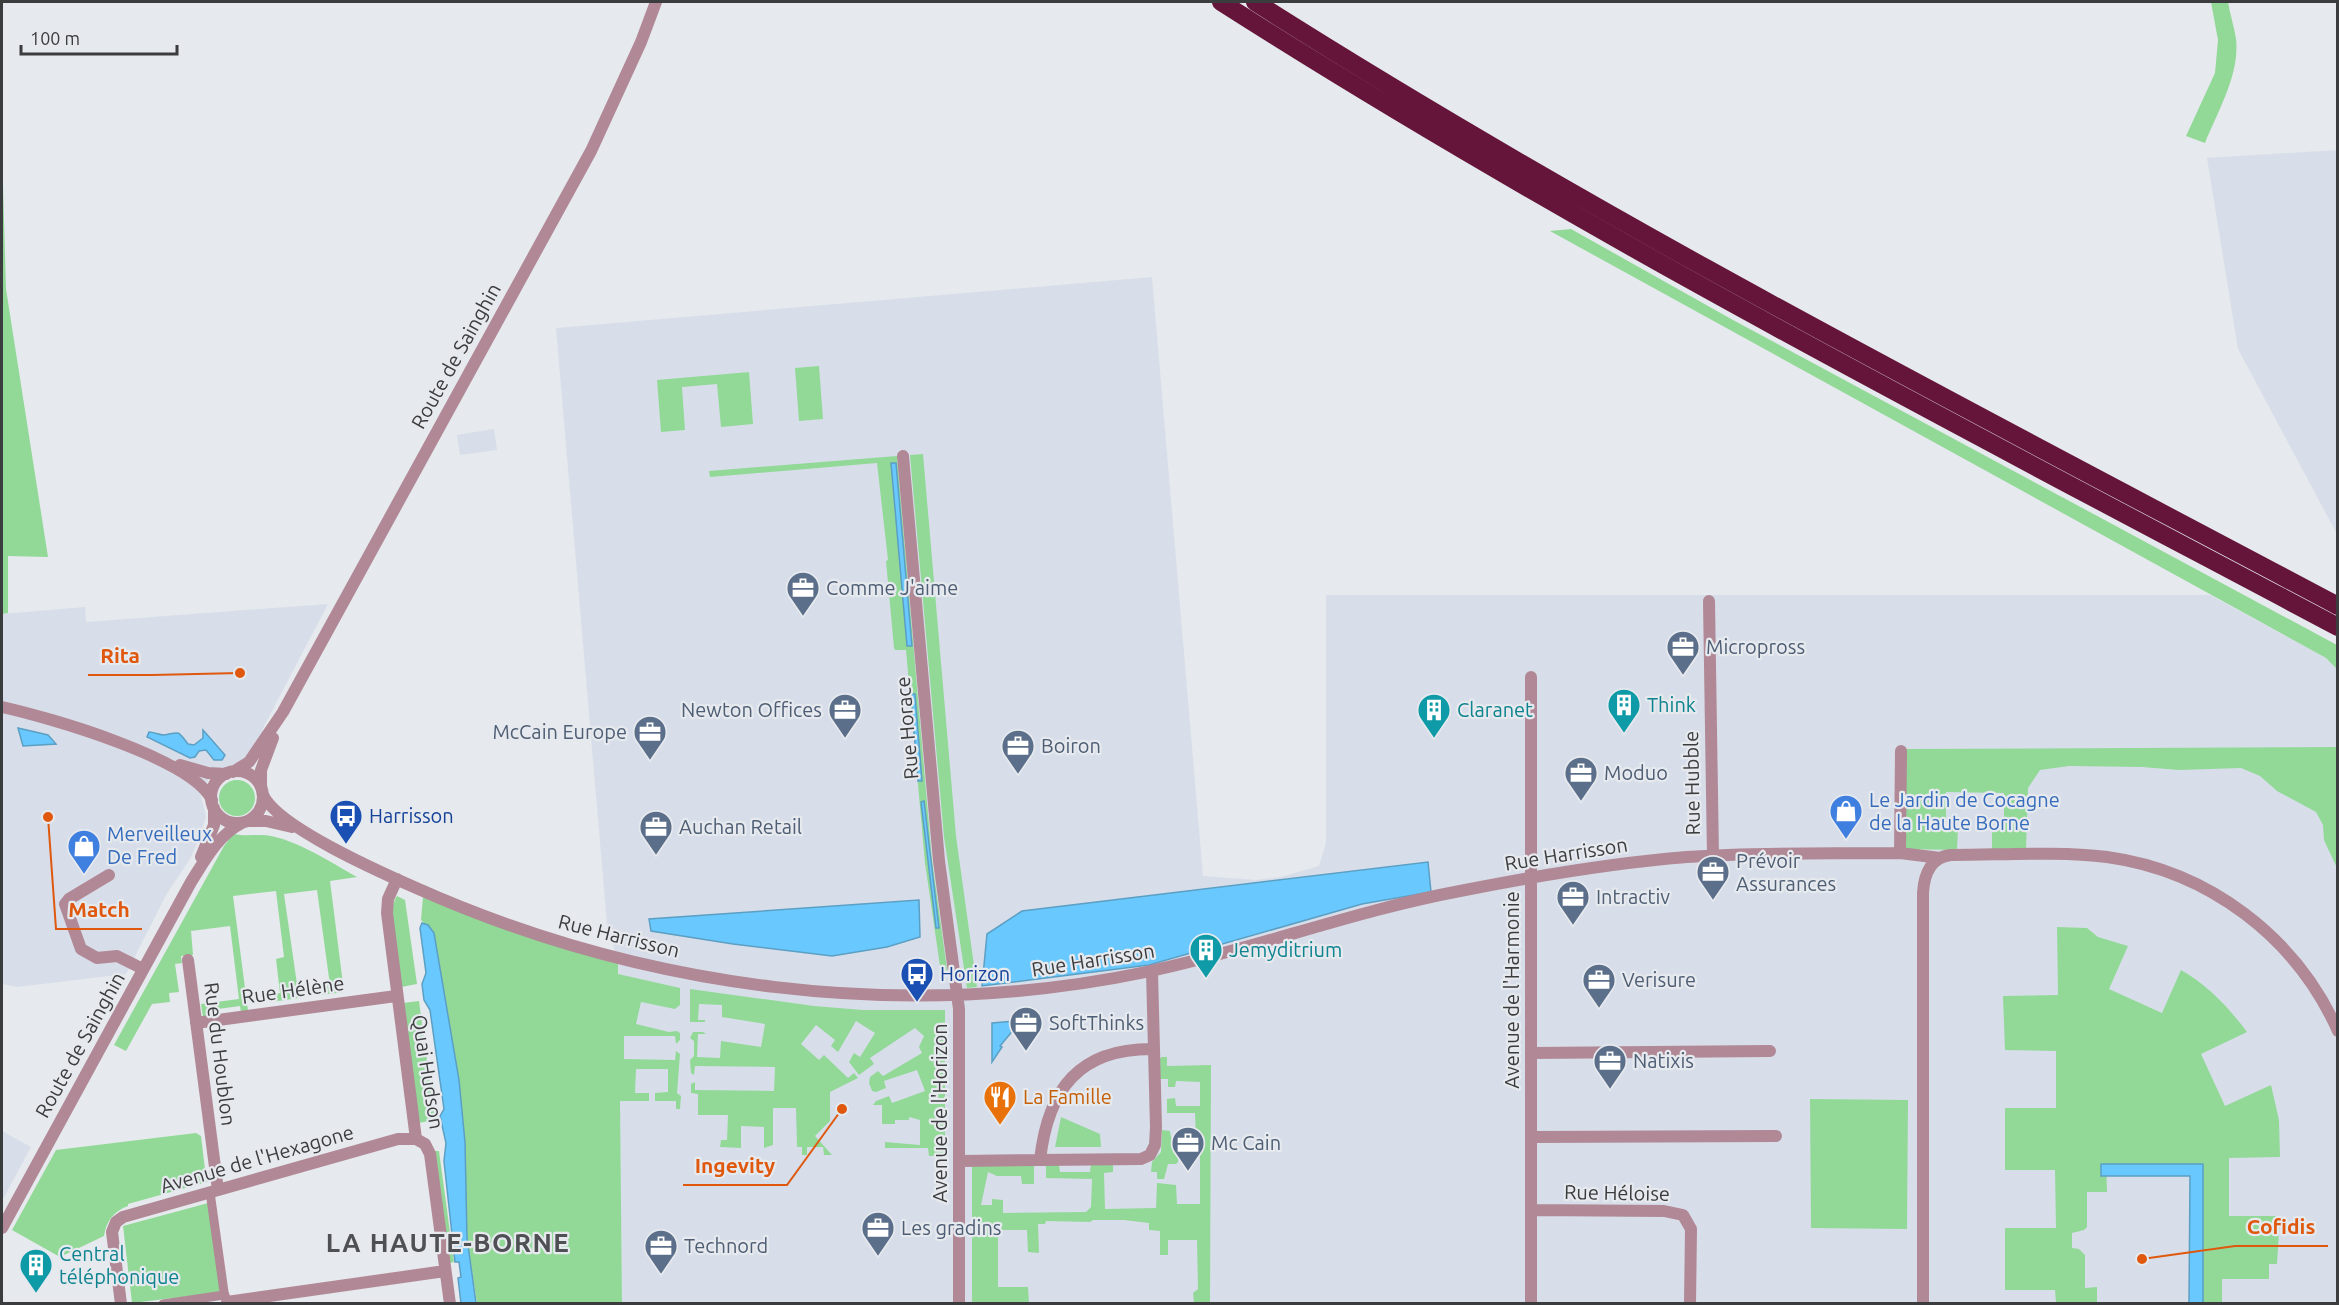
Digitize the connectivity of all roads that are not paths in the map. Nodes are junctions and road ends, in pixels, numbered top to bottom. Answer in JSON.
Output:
{"nodes":[{"id":1,"x":1221,"y":2,"type":"edge"},
{"id":2,"x":1255,"y":2,"type":"edge"},
{"id":3,"x":654,"y":7,"type":"edge"},
{"id":4,"x":903,"y":456,"type":"dead end"},
{"id":5,"x":1709,"y":601,"type":"dead end"},
{"id":6,"x":2337,"y":606,"type":"edge"},
{"id":7,"x":2337,"y":627,"type":"edge"},
{"id":8,"x":1532,"y":677,"type":"dead end"},
{"id":9,"x":2,"y":707,"type":"edge"},
{"id":10,"x":283,"y":712,"type":"junction"},
{"id":11,"x":1901,"y":751,"type":"dead end"},
{"id":12,"x":157,"y":758,"type":"junction"},
{"id":13,"x":229,"y":773,"type":"junction"},
{"id":14,"x":262,"y":792,"type":"junction"},
{"id":15,"x":212,"y":803,"type":"junction"},
{"id":16,"x":245,"y":822,"type":"junction"},
{"id":17,"x":308,"y":833,"type":"junction"},
{"id":18,"x":1900,"y":853,"type":"junction"},
{"id":19,"x":1713,"y":856,"type":"junction"},
{"id":20,"x":1940,"y":858,"type":"junction"},
{"id":21,"x":109,"y":875,"type":"dead end"},
{"id":22,"x":397,"y":879,"type":"junction"},
{"id":23,"x":1532,"y":879,"type":"junction"},
{"id":24,"x":192,"y":880,"type":"junction"},
{"id":25,"x":188,"y":960,"type":"dead end"},
{"id":26,"x":143,"y":969,"type":"junction"},
{"id":27,"x":1152,"y":971,"type":"junction"},
{"id":28,"x":957,"y":995,"type":"junction"},
{"id":29,"x":396,"y":996,"type":"junction"},
{"id":30,"x":196,"y":1023,"type":"junction"},
{"id":31,"x":2337,"y":1031,"type":"edge"},
{"id":32,"x":1154,"y":1049,"type":"junction"},
{"id":33,"x":1770,"y":1051,"type":"dead end"},
{"id":34,"x":1532,"y":1053,"type":"junction"},
{"id":35,"x":1776,"y":1136,"type":"dead end"},
{"id":36,"x":1532,"y":1137,"type":"junction"},
{"id":37,"x":416,"y":1139,"type":"junction"},
{"id":38,"x":1040,"y":1160,"type":"junction"},
{"id":39,"x":960,"y":1161,"type":"junction"},
{"id":40,"x":214,"y":1191,"type":"junction"},
{"id":41,"x":1531,"y":1210,"type":"junction"},
{"id":42,"x":2,"y":1228,"type":"edge"},
{"id":43,"x":445,"y":1271,"type":"junction"},
{"id":44,"x":226,"y":1300,"type":"edge"},
{"id":45,"x":121,"y":1304,"type":"edge"},
{"id":46,"x":163,"y":1304,"type":"edge"},
{"id":47,"x":450,"y":1304,"type":"edge"},
{"id":48,"x":959,"y":1304,"type":"edge"},
{"id":49,"x":1531,"y":1304,"type":"edge"},
{"id":50,"x":1690,"y":1304,"type":"edge"},
{"id":51,"x":1923,"y":1304,"type":"edge"}],
"edges":[{"from":1,"to":7,"type":"highway"},
{"from":2,"to":6,"type":"highway"},
{"from":3,"to":10,"type":"street","name":"Route de Sainghin"},
{"from":4,"to":28,"type":"street","name":"Rue Horace"},
{"from":5,"to":19,"type":"street","name":"Rue Hubble"},
{"from":8,"to":23,"type":"street","name":"Avenue de l'Harmonie"},
{"from":9,"to":12,"type":"street"},
{"from":10,"to":13,"type":"street","name":"Route de Sainghin"},
{"from":10,"to":14,"type":"street","name":"Route de Sainghin"},
{"from":11,"to":18,"type":"street"},
{"from":12,"to":13,"type":"street"},
{"from":12,"to":15,"type":"street"},
{"from":13,"to":14,"type":"street"},
{"from":13,"to":15,"type":"street"},
{"from":14,"to":16,"type":"street"},
{"from":14,"to":17,"type":"street","name":"Rue Harrisson"},
{"from":15,"to":16,"type":"street"},
{"from":15,"to":24,"type":"street","name":"Route de Sainghin"},
{"from":16,"to":17,"type":"street","name":"Rue Harrisson"},
{"from":16,"to":24,"type":"street","name":"Route de Sainghin"},
{"from":17,"to":22,"type":"street","name":"Rue Harrisson"},
{"from":18,"to":19,"type":"street","name":"Rue Harrisson"},
{"from":18,"to":20,"type":"street","name":"Rue Harrisson"},
{"from":19,"to":23,"type":"street","name":"Rue Harrisson"},
{"from":20,"to":31,"type":"street","name":"Rue Harrisson"},
{"from":20,"to":51,"type":"street"},
{"from":21,"to":26,"type":"street"},
{"from":22,"to":28,"type":"street","name":"Rue Harrisson"},
{"from":22,"to":29,"type":"street","name":"Quai Hudson"},
{"from":23,"to":27,"type":"street","name":"Rue Harrisson"},
{"from":23,"to":34,"type":"street","name":"Avenue de l'Harmonie"},
{"from":24,"to":26,"type":"street","name":"Route de Sainghin"},
{"from":25,"to":30,"type":"street","name":"Rue du Houblon"},
{"from":26,"to":42,"type":"street","name":"Route de Sainghin"},
{"from":27,"to":28,"type":"street","name":"Rue Harrisson"},
{"from":27,"to":32,"type":"street"},
{"from":28,"to":39,"type":"street","name":"Avenue de l'Horizon"},
{"from":29,"to":30,"type":"street","name":"Rue Hélène"},
{"from":29,"to":37,"type":"street","name":"Quai Hudson"},
{"from":30,"to":40,"type":"street","name":"Rue du Houblon"},
{"from":32,"to":38,"type":"street"},
{"from":32,"to":38,"type":"street"},
{"from":33,"to":34,"type":"street"},
{"from":34,"to":36,"type":"street","name":"Avenue de l'Harmonie"},
{"from":35,"to":36,"type":"street"},
{"from":36,"to":41,"type":"street","name":"Avenue de l'Harmonie"},
{"from":37,"to":40,"type":"street","name":"Avenue de l'Hexagone"},
{"from":37,"to":43,"type":"street","name":"Quai Hudson"},
{"from":38,"to":39,"type":"street"},
{"from":39,"to":48,"type":"street","name":"Avenue de l'Horizon"},
{"from":40,"to":44,"type":"street"},
{"from":40,"to":45,"type":"street","name":"Avenue de l'Hexagone"},
{"from":41,"to":49,"type":"street","name":"Avenue de l'Harmonie"},
{"from":41,"to":50,"type":"street","name":"Rue Héloise"},
{"from":43,"to":44,"type":"street"},
{"from":43,"to":47,"type":"street","name":"Quai Hudson"},
{"from":44,"to":46,"type":"street"}]}
